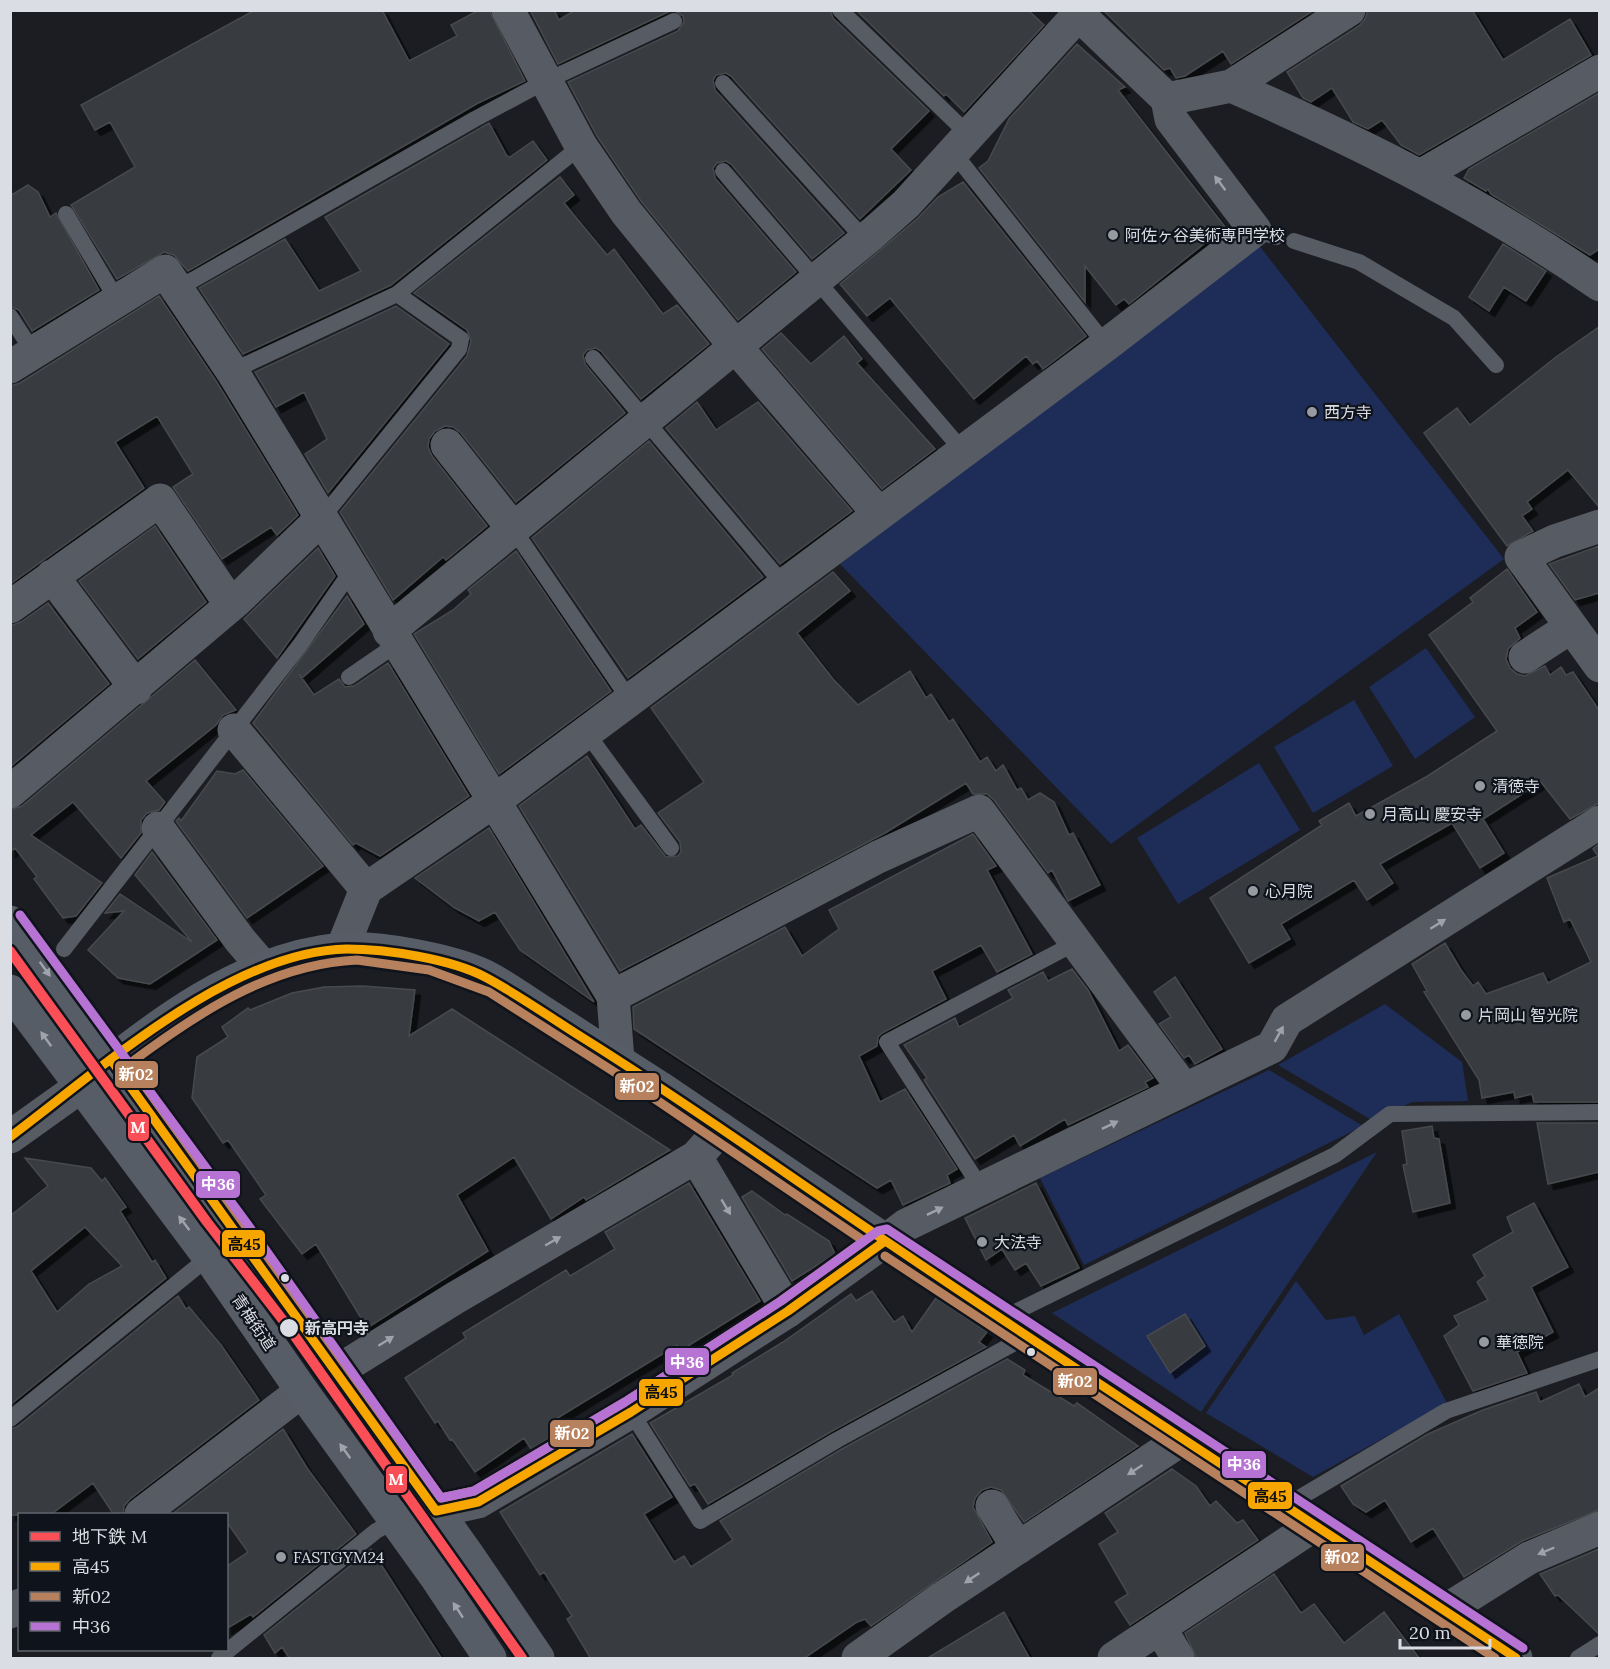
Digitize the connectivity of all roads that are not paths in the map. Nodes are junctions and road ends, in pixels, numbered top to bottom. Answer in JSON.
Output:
{"nodes":[{"id":1,"x":508,"y":10,"type":"edge"},
{"id":2,"x":840,"y":10,"type":"edge"},
{"id":3,"x":1349,"y":10,"type":"edge"},
{"id":4,"x":1076,"y":13,"type":"edge"},
{"id":5,"x":674,"y":21,"type":"dead end"},
{"id":6,"x":1599,"y":71,"type":"edge"},
{"id":7,"x":546,"y":81,"type":"junction"},
{"id":8,"x":723,"y":82,"type":"dead end"},
{"id":9,"x":1231,"y":86,"type":"junction"},
{"id":10,"x":1167,"y":99,"type":"junction"},
{"id":11,"x":961,"y":143,"type":"junction"},
{"id":12,"x":581,"y":146,"type":"junction"},
{"id":13,"x":723,"y":171,"type":"dead end"},
{"id":14,"x":1422,"y":176,"type":"junction"},
{"id":15,"x":66,"y":214,"type":"dead end"},
{"id":16,"x":865,"y":240,"type":"junction"},
{"id":17,"x":1294,"y":241,"type":"dead end"},
{"id":18,"x":1594,"y":274,"type":"edge"},
{"id":19,"x":818,"y":279,"type":"junction"},
{"id":20,"x":177,"y":289,"type":"junction"},
{"id":21,"x":397,"y":294,"type":"junction"},
{"id":22,"x":117,"y":300,"type":"junction"},
{"id":23,"x":10,"y":316,"type":"edge"},
{"id":24,"x":1106,"y":345,"type":"junction"},
{"id":25,"x":735,"y":346,"type":"junction"},
{"id":26,"x":593,"y":358,"type":"dead end"},
{"id":27,"x":22,"y":359,"type":"edge"},
{"id":28,"x":1496,"y":365,"type":"dead end"},
{"id":29,"x":232,"y":371,"type":"junction"},
{"id":30,"x":646,"y":420,"type":"junction"},
{"id":31,"x":447,"y":445,"type":"dead end"},
{"id":32,"x":963,"y":451,"type":"junction"},
{"id":33,"x":879,"y":514,"type":"junction"},
{"id":34,"x":321,"y":519,"type":"junction"},
{"id":35,"x":1599,"y":526,"type":"edge"},
{"id":36,"x":514,"y":530,"type":"junction"},
{"id":37,"x":352,"y":570,"type":"junction"},
{"id":38,"x":52,"y":576,"type":"junction"},
{"id":39,"x":783,"y":584,"type":"junction"},
{"id":40,"x":231,"y":605,"type":"junction"},
{"id":41,"x":10,"y":606,"type":"edge"},
{"id":42,"x":393,"y":638,"type":"junction"},
{"id":43,"x":1588,"y":643,"type":"edge"},
{"id":44,"x":1525,"y":657,"type":"dead end"},
{"id":45,"x":349,"y":677,"type":"dead end"},
{"id":46,"x":136,"y":688,"type":"junction"},
{"id":47,"x":629,"y":699,"type":"junction"},
{"id":48,"x":234,"y":730,"type":"junction"},
{"id":49,"x":586,"y":732,"type":"junction"},
{"id":50,"x":10,"y":792,"type":"edge"},
{"id":51,"x":493,"y":802,"type":"junction"},
{"id":52,"x":1599,"y":822,"type":"edge"},
{"id":53,"x":159,"y":828,"type":"junction"},
{"id":54,"x":671,"y":848,"type":"dead end"},
{"id":55,"x":366,"y":889,"type":"junction"},
{"id":56,"x":10,"y":922,"type":"edge"},
{"id":57,"x":1077,"y":942,"type":"junction"},
{"id":58,"x":64,"y":949,"type":"dead end"},
{"id":59,"x":342,"y":949,"type":"junction"},
{"id":60,"x":264,"y":968,"type":"junction"},
{"id":61,"x":10,"y":991,"type":"edge"},
{"id":62,"x":613,"y":996,"type":"junction"},
{"id":63,"x":112,"y":1060,"type":"junction"},
{"id":64,"x":618,"y":1060,"type":"junction"},
{"id":65,"x":80,"y":1087,"type":"junction"},
{"id":66,"x":1184,"y":1089,"type":"junction"},
{"id":67,"x":1599,"y":1112,"type":"edge"},
{"id":68,"x":721,"y":1129,"type":"junction"},
{"id":69,"x":10,"y":1137,"type":"edge"},
{"id":70,"x":696,"y":1157,"type":"junction"},
{"id":71,"x":981,"y":1188,"type":"junction"},
{"id":72,"x":885,"y":1241,"type":"junction"},
{"id":73,"x":209,"y":1257,"type":"junction"},
{"id":74,"x":788,"y":1311,"type":"junction"},
{"id":75,"x":1001,"y":1319,"type":"junction"},
{"id":76,"x":1029,"y":1335,"type":"junction"},
{"id":77,"x":1599,"y":1359,"type":"edge"},
{"id":78,"x":336,"y":1372,"type":"junction"},
{"id":79,"x":302,"y":1391,"type":"junction"},
{"id":80,"x":631,"y":1412,"type":"junction"},
{"id":81,"x":10,"y":1419,"type":"edge"},
{"id":82,"x":1184,"y":1438,"type":"junction"},
{"id":83,"x":992,"y":1506,"type":"dead end"},
{"id":84,"x":1284,"y":1506,"type":"junction"},
{"id":85,"x":436,"y":1511,"type":"junction"},
{"id":86,"x":144,"y":1513,"type":"edge"},
{"id":87,"x":396,"y":1520,"type":"junction"},
{"id":88,"x":1313,"y":1526,"type":"junction"},
{"id":89,"x":1599,"y":1528,"type":"edge"},
{"id":90,"x":1018,"y":1548,"type":"junction"},
{"id":91,"x":1446,"y":1610,"type":"junction"},
{"id":92,"x":1160,"y":1628,"type":"junction"},
{"id":93,"x":1599,"y":1644,"type":"edge"},
{"id":94,"x":866,"y":1656,"type":"edge"},
{"id":95,"x":219,"y":1659,"type":"edge"},
{"id":96,"x":490,"y":1659,"type":"edge"},
{"id":97,"x":537,"y":1659,"type":"edge"},
{"id":98,"x":1114,"y":1659,"type":"edge"},
{"id":99,"x":1178,"y":1659,"type":"edge"},
{"id":100,"x":1516,"y":1659,"type":"edge"},
{"id":101,"x":1578,"y":1659,"type":"edge"}],
"edges":[{"from":1,"to":7,"type":"street"},
{"from":2,"to":11,"type":"lane"},
{"from":3,"to":9,"type":"street"},
{"from":4,"to":10,"type":"street"},
{"from":4,"to":11,"type":"street"},
{"from":5,"to":7,"type":"lane"},
{"from":6,"to":14,"type":"street"},
{"from":7,"to":12,"type":"street"},
{"from":7,"to":20,"type":"lane"},
{"from":8,"to":16,"type":"lane"},
{"from":9,"to":10,"type":"street"},
{"from":9,"to":14,"type":"street"},
{"from":24,"to":10,"type":"street","one_way":true},
{"from":11,"to":16,"type":"street"},
{"from":11,"to":24,"type":"lane"},
{"from":12,"to":21,"type":"lane"},
{"from":12,"to":25,"type":"street"},
{"from":13,"to":19,"type":"lane"},
{"from":14,"to":18,"type":"street"},
{"from":15,"to":22,"type":"lane"},
{"from":16,"to":19,"type":"street"},
{"from":17,"to":28,"type":"lane"},
{"from":19,"to":25,"type":"street"},
{"from":19,"to":32,"type":"lane"},
{"from":20,"to":22,"type":"street"},
{"from":20,"to":29,"type":"street"},
{"from":21,"to":29,"type":"lane"},
{"from":21,"to":34,"type":"lane"},
{"from":22,"to":27,"type":"street"},
{"from":23,"to":27,"type":"lane"},
{"from":24,"to":32,"type":"street"},
{"from":25,"to":30,"type":"street"},
{"from":25,"to":33,"type":"street"},
{"from":26,"to":30,"type":"lane"},
{"from":29,"to":34,"type":"street"},
{"from":30,"to":36,"type":"street"},
{"from":30,"to":39,"type":"lane"},
{"from":31,"to":36,"type":"street"},
{"from":32,"to":33,"type":"street"},
{"from":33,"to":39,"type":"street"},
{"from":34,"to":37,"type":"street"},
{"from":34,"to":40,"type":"street"},
{"from":35,"to":43,"type":"street"},
{"from":36,"to":42,"type":"street"},
{"from":36,"to":47,"type":"lane"},
{"from":37,"to":42,"type":"street"},
{"from":37,"to":48,"type":"lane"},
{"from":38,"to":40,"type":"street"},
{"from":38,"to":41,"type":"street"},
{"from":38,"to":46,"type":"street"},
{"from":39,"to":47,"type":"street"},
{"from":40,"to":46,"type":"street"},
{"from":42,"to":45,"type":"lane"},
{"from":42,"to":51,"type":"street"},
{"from":43,"to":44,"type":"street"},
{"from":46,"to":50,"type":"street"},
{"from":47,"to":49,"type":"street"},
{"from":48,"to":53,"type":"lane"},
{"from":48,"to":55,"type":"street"},
{"from":49,"to":51,"type":"street"},
{"from":49,"to":54,"type":"lane"},
{"from":51,"to":55,"type":"street"},
{"from":51,"to":62,"type":"street"},
{"from":66,"to":52,"type":"street","one_way":true},
{"from":53,"to":58,"type":"lane"},
{"from":53,"to":60,"type":"street"},
{"from":55,"to":59,"type":"street"},
{"from":56,"to":63,"type":"main road","one_way":true},
{"from":57,"to":62,"type":"street"},
{"from":57,"to":66,"type":"street"},
{"from":57,"to":71,"type":"lane"},
{"from":59,"to":60,"type":"main road"},
{"from":59,"to":64,"type":"main road"},
{"from":60,"to":63,"type":"main road"},
{"from":65,"to":61,"type":"main road","name":"青梅街道","one_way":true},
{"from":62,"to":64,"type":"street"},
{"from":63,"to":65,"type":"main road"},
{"from":63,"to":78,"type":"main road"},
{"from":64,"to":68,"type":"main road"},
{"from":65,"to":69,"type":"street"},
{"from":73,"to":65,"type":"main road","name":"青梅街道","one_way":true},
{"from":71,"to":66,"type":"street","one_way":true},
{"from":67,"to":75,"type":"lane"},
{"from":68,"to":70,"type":"street"},
{"from":68,"to":72,"type":"main road"},
{"from":70,"to":74,"type":"street","one_way":true},
{"from":78,"to":70,"type":"street","one_way":true},
{"from":72,"to":71,"type":"street","one_way":true},
{"from":72,"to":74,"type":"street"},
{"from":72,"to":75,"type":"main road"},
{"from":73,"to":79,"type":"main road","name":"青梅街道"},
{"from":73,"to":81,"type":"lane"},
{"from":74,"to":80,"type":"street"},
{"from":75,"to":76,"type":"main road"},
{"from":76,"to":80,"type":"lane"},
{"from":76,"to":82,"type":"main road"},
{"from":77,"to":84,"type":"lane"},
{"from":78,"to":85,"type":"main road"},
{"from":79,"to":86,"type":"street"},
{"from":87,"to":79,"type":"main road","name":"青梅街道","one_way":true},
{"from":80,"to":85,"type":"street"},
{"from":82,"to":84,"type":"main road"},
{"from":82,"to":90,"type":"street","one_way":true},
{"from":83,"to":90,"type":"street"},
{"from":84,"to":88,"type":"main road"},
{"from":85,"to":87,"type":"street"},
{"from":85,"to":97,"type":"main road"},
{"from":87,"to":95,"type":"lane"},
{"from":96,"to":87,"type":"main road","name":"青梅街道","one_way":true},
{"from":88,"to":91,"type":"main road"},
{"from":88,"to":92,"type":"street"},
{"from":89,"to":91,"type":"street","one_way":true},
{"from":90,"to":94,"type":"street","one_way":true},
{"from":91,"to":100,"type":"main road"},
{"from":92,"to":98,"type":"street"},
{"from":92,"to":99,"type":"street"},
{"from":93,"to":101,"type":"lane"}]}
